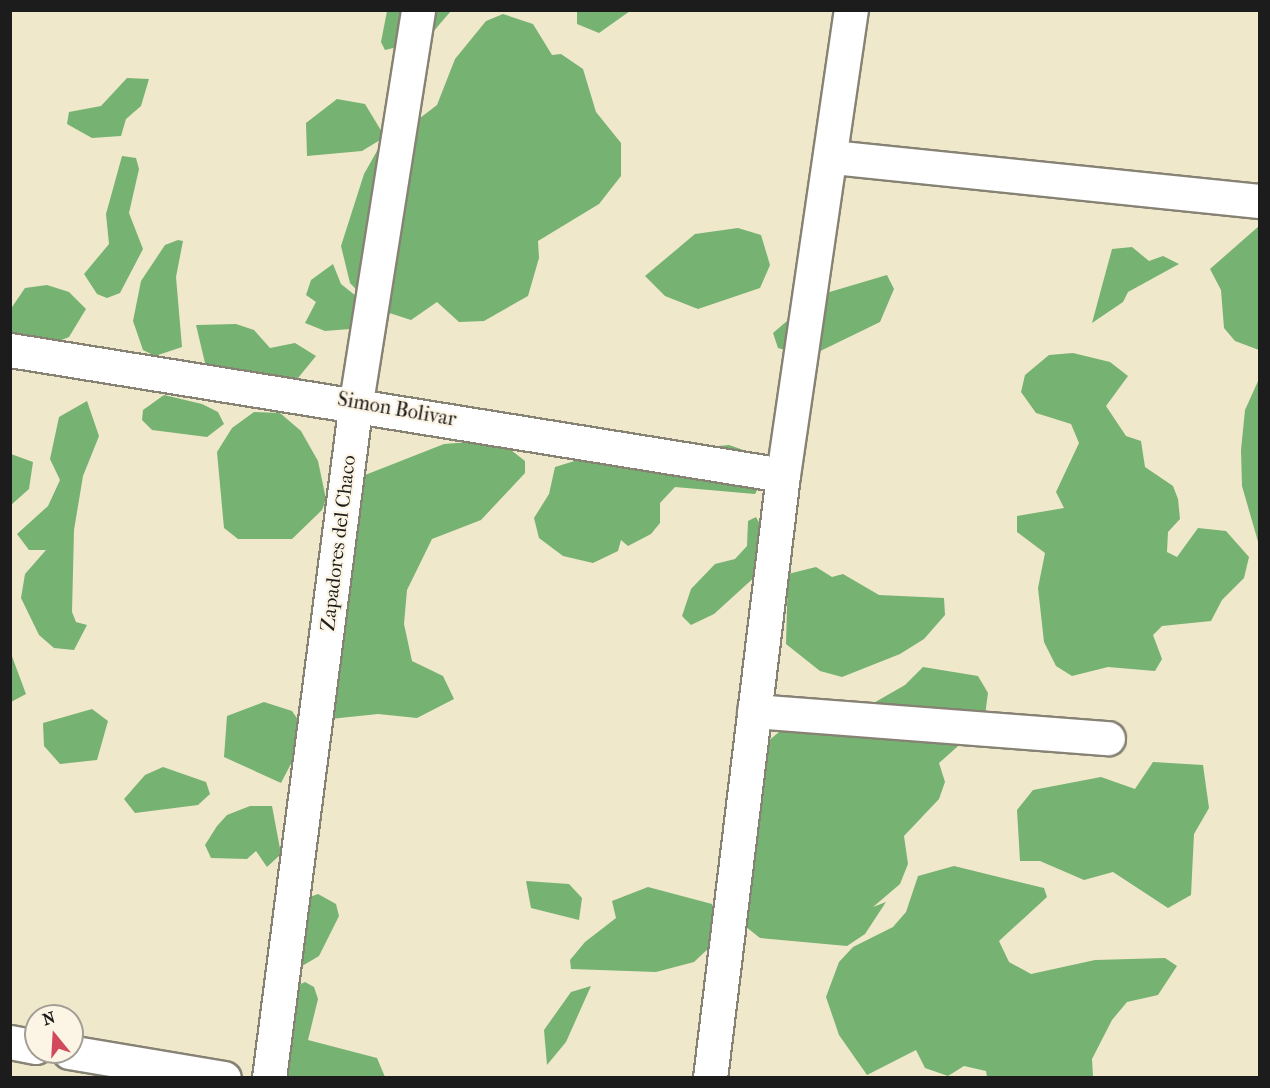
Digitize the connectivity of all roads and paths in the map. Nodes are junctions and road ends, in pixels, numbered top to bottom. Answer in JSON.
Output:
{"nodes":[{"id":1,"x":418,"y":10,"type":"edge"},
{"id":2,"x":851,"y":10,"type":"edge"},
{"id":3,"x":833,"y":157,"type":"junction"},
{"id":4,"x":1260,"y":201,"type":"edge"},
{"id":5,"x":10,"y":350,"type":"edge"},
{"id":6,"x":356,"y":402,"type":"junction"},
{"id":7,"x":783,"y":475,"type":"junction"},
{"id":8,"x":754,"y":711,"type":"junction"},
{"id":9,"x":1108,"y":738,"type":"dead end"},
{"id":10,"x":84,"y":1054,"type":"edge"},
{"id":11,"x":224,"y":1077,"type":"edge"},
{"id":12,"x":269,"y":1077,"type":"edge"},
{"id":13,"x":710,"y":1077,"type":"edge"}],
"edges":[{"from":1,"to":6,"type":"street","name":"Zapadores del Chaco"},
{"from":2,"to":3,"type":"street"},
{"from":3,"to":4,"type":"street"},
{"from":3,"to":7,"type":"street"},
{"from":5,"to":6,"type":"street","name":"Simon Bolivar"},
{"from":6,"to":7,"type":"street","name":"Simon Bolivar"},
{"from":6,"to":12,"type":"street","name":"Zapadores del Chaco"},
{"from":7,"to":8,"type":"street"},
{"from":8,"to":9,"type":"street"},
{"from":8,"to":13,"type":"street"},
{"from":10,"to":11,"type":"street"}]}
